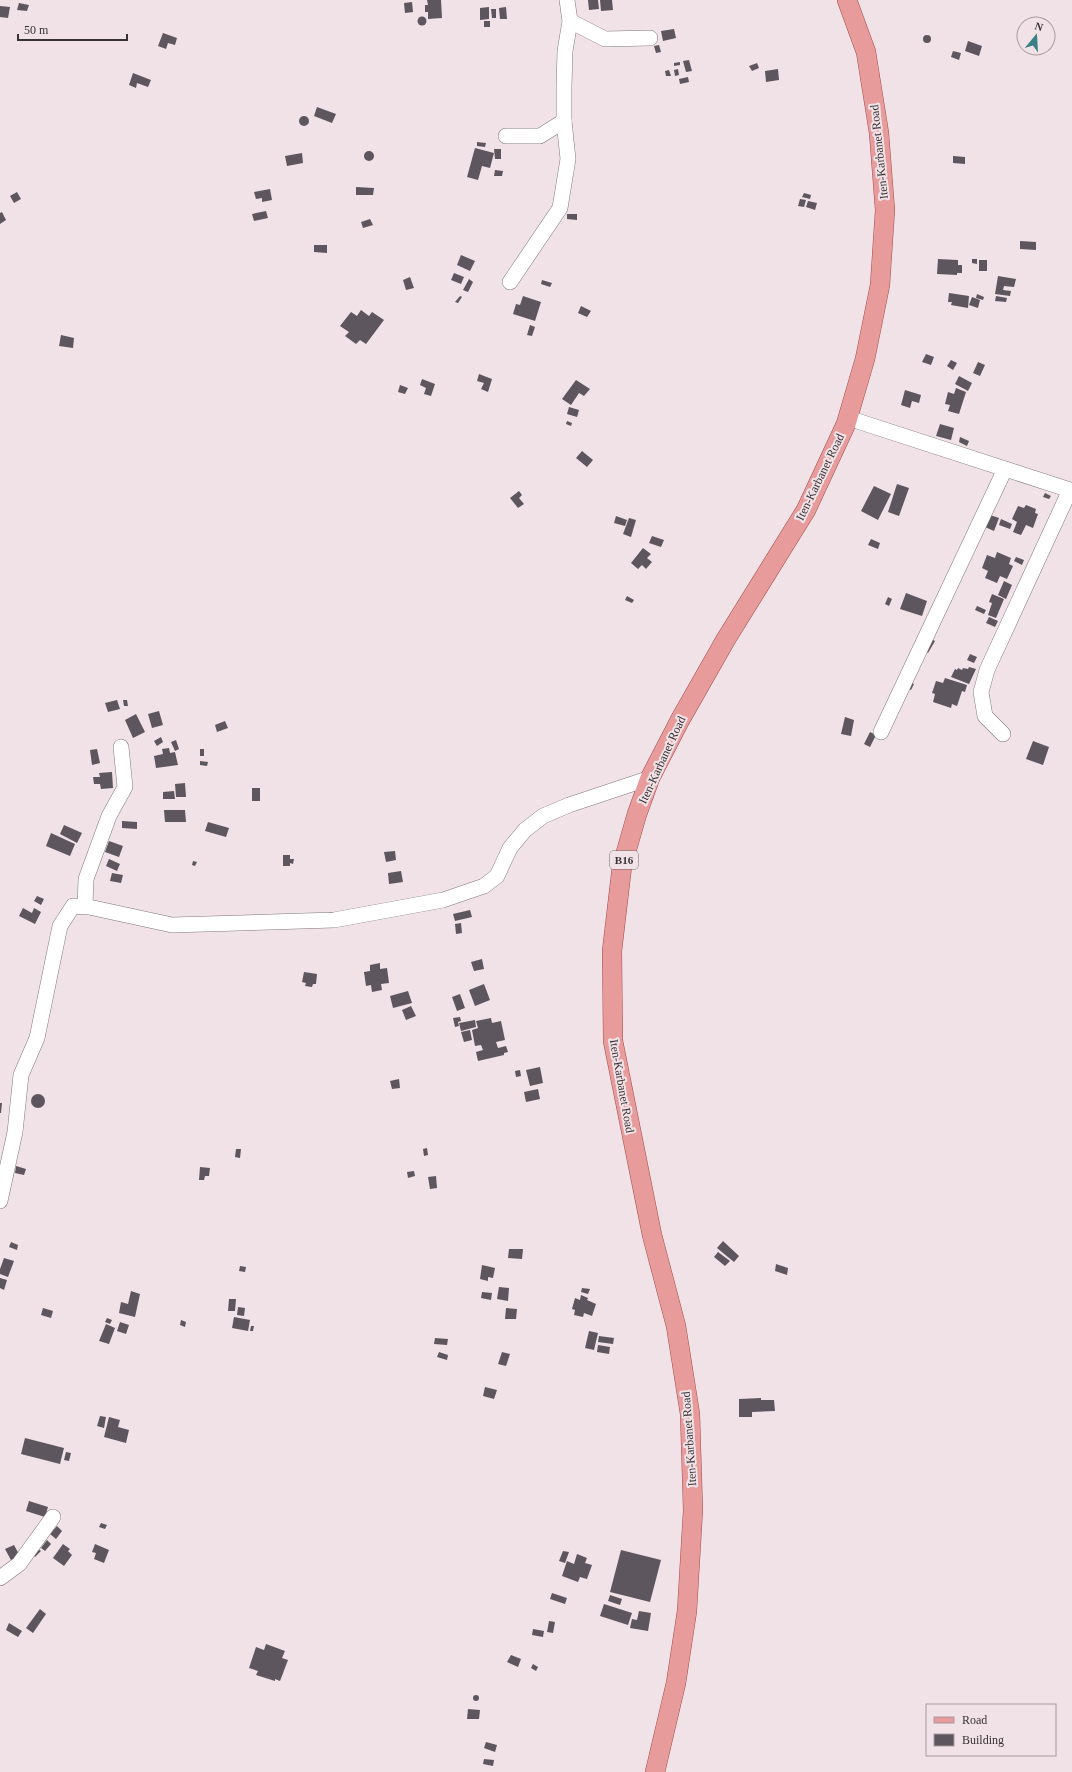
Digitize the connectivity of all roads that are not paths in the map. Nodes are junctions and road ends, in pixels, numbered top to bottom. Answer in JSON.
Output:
{"nodes":[{"id":1,"x":567,"y":0,"type":"edge"},
{"id":2,"x":847,"y":0,"type":"edge"},
{"id":3,"x":570,"y":21,"type":"junction"},
{"id":4,"x":650,"y":38,"type":"dead end"},
{"id":5,"x":564,"y":121,"type":"junction"},
{"id":6,"x":506,"y":136,"type":"dead end"},
{"id":7,"x":510,"y":282,"type":"dead end"},
{"id":8,"x":848,"y":418,"type":"junction"},
{"id":9,"x":1005,"y":469,"type":"junction"},
{"id":10,"x":881,"y":732,"type":"dead end"},
{"id":11,"x":1003,"y":734,"type":"dead end"},
{"id":12,"x":121,"y":747,"type":"dead end"},
{"id":13,"x":650,"y":778,"type":"junction"},
{"id":14,"x":85,"y":906,"type":"junction"},
{"id":15,"x":0,"y":1201,"type":"edge"},
{"id":16,"x":53,"y":1517,"type":"dead end"},
{"id":17,"x":0,"y":1578,"type":"edge"},
{"id":18,"x":655,"y":1772,"type":"edge"}],
"edges":[{"from":1,"to":3,"type":"street"},
{"from":2,"to":8,"type":"main road","name":"Iten-Karbanet Road","number":"B16"},
{"from":3,"to":4,"type":"street"},
{"from":3,"to":5,"type":"street"},
{"from":5,"to":6,"type":"street"},
{"from":5,"to":7,"type":"street"},
{"from":8,"to":9,"type":"street"},
{"from":8,"to":13,"type":"main road","name":"Iten-Karbanet Road","number":"B16"},
{"from":9,"to":10,"type":"street"},
{"from":9,"to":11,"type":"street"},
{"from":12,"to":14,"type":"street"},
{"from":13,"to":14,"type":"street"},
{"from":13,"to":18,"type":"main road","name":"Iten-Karbanet Road","number":"B16"},
{"from":14,"to":15,"type":"street"},
{"from":16,"to":17,"type":"street"}]}
